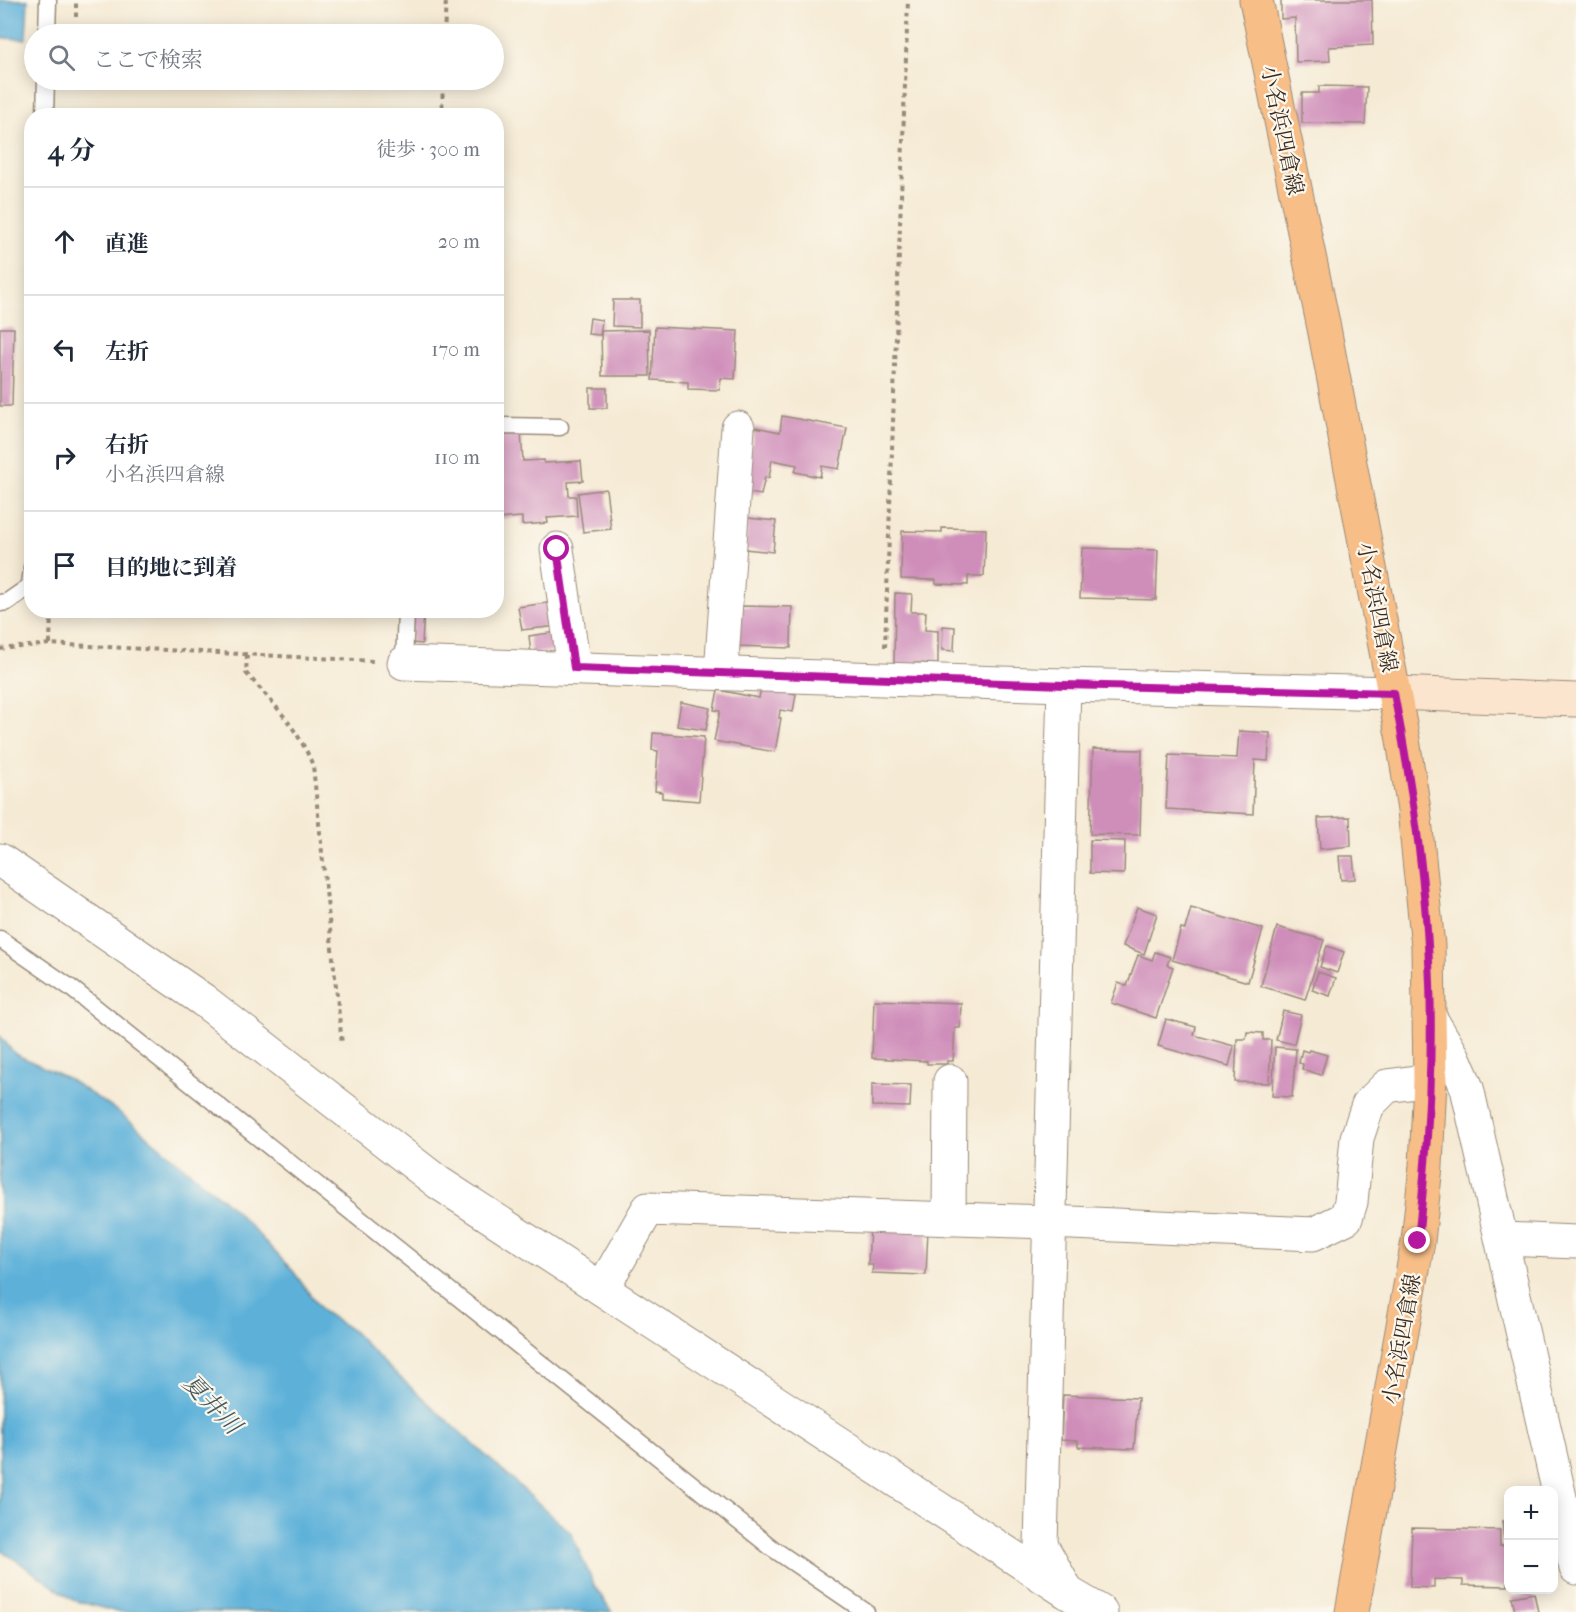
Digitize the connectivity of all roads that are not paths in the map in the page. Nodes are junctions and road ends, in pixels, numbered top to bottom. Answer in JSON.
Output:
{"nodes":[{"id":1,"x":48,"y":0,"type":"edge"},
{"id":2,"x":1256,"y":0,"type":"edge"},
{"id":3,"x":47,"y":24,"type":"edge"},
{"id":4,"x":46,"y":90,"type":"edge"},
{"id":5,"x":45,"y":108,"type":"edge"},
{"id":6,"x":504,"y":426,"type":"edge"},
{"id":7,"x":560,"y":427,"type":"dead end"},
{"id":8,"x":738,"y":428,"type":"dead end"},
{"id":9,"x":557,"y":549,"type":"dead end"},
{"id":10,"x":24,"y":590,"type":"edge"},
{"id":11,"x":0,"y":603,"type":"edge"},
{"id":12,"x":406,"y":618,"type":"edge"},
{"id":13,"x":404,"y":663,"type":"joint"},
{"id":14,"x":574,"y":668,"type":"junction"},
{"id":15,"x":721,"y":673,"type":"junction"},
{"id":16,"x":1064,"y":685,"type":"junction"},
{"id":17,"x":1394,"y":693,"type":"junction"},
{"id":18,"x":1576,"y":700,"type":"edge"},
{"id":19,"x":0,"y":860,"type":"edge"},
{"id":20,"x":0,"y":939,"type":"edge"},
{"id":21,"x":1429,"y":1016,"type":"junction"},
{"id":22,"x":1430,"y":1080,"type":"junction"},
{"id":23,"x":950,"y":1081,"type":"dead end"},
{"id":24,"x":949,"y":1219,"type":"junction"},
{"id":25,"x":1050,"y":1222,"type":"junction"},
{"id":26,"x":1502,"y":1239,"type":"junction"},
{"id":27,"x":1576,"y":1242,"type":"edge"},
{"id":28,"x":602,"y":1289,"type":"junction"},
{"id":29,"x":1576,"y":1568,"type":"edge"},
{"id":30,"x":1067,"y":1592,"type":"junction"},
{"id":31,"x":866,"y":1612,"type":"edge"},
{"id":32,"x":1101,"y":1612,"type":"edge"},
{"id":33,"x":1352,"y":1612,"type":"edge"}],
"edges":[{"from":1,"to":3,"type":"lane"},
{"from":2,"to":17,"type":"main road","name":"小名浜四倉線"},
{"from":4,"to":5,"type":"lane"},
{"from":6,"to":7,"type":"lane"},
{"from":8,"to":15,"type":"street"},
{"from":9,"to":14,"type":"street"},
{"from":10,"to":11,"type":"lane"},
{"from":12,"to":13,"type":"lane"},
{"from":13,"to":14,"type":"street"},
{"from":14,"to":15,"type":"street"},
{"from":15,"to":16,"type":"street"},
{"from":16,"to":17,"type":"street"},
{"from":16,"to":25,"type":"street"},
{"from":17,"to":18,"type":"street"},
{"from":17,"to":21,"type":"main road","name":"小名浜四倉線"},
{"from":19,"to":28,"type":"street"},
{"from":20,"to":31,"type":"lane"},
{"from":21,"to":22,"type":"main road","name":"小名浜四倉線"},
{"from":21,"to":26,"type":"street"},
{"from":22,"to":25,"type":"street"},
{"from":22,"to":33,"type":"main road","name":"小名浜四倉線"},
{"from":23,"to":24,"type":"street"},
{"from":24,"to":25,"type":"street"},
{"from":24,"to":28,"type":"street"},
{"from":25,"to":30,"type":"street"},
{"from":26,"to":27,"type":"street"},
{"from":26,"to":29,"type":"street"},
{"from":28,"to":30,"type":"street"},
{"from":30,"to":32,"type":"street"}]}
